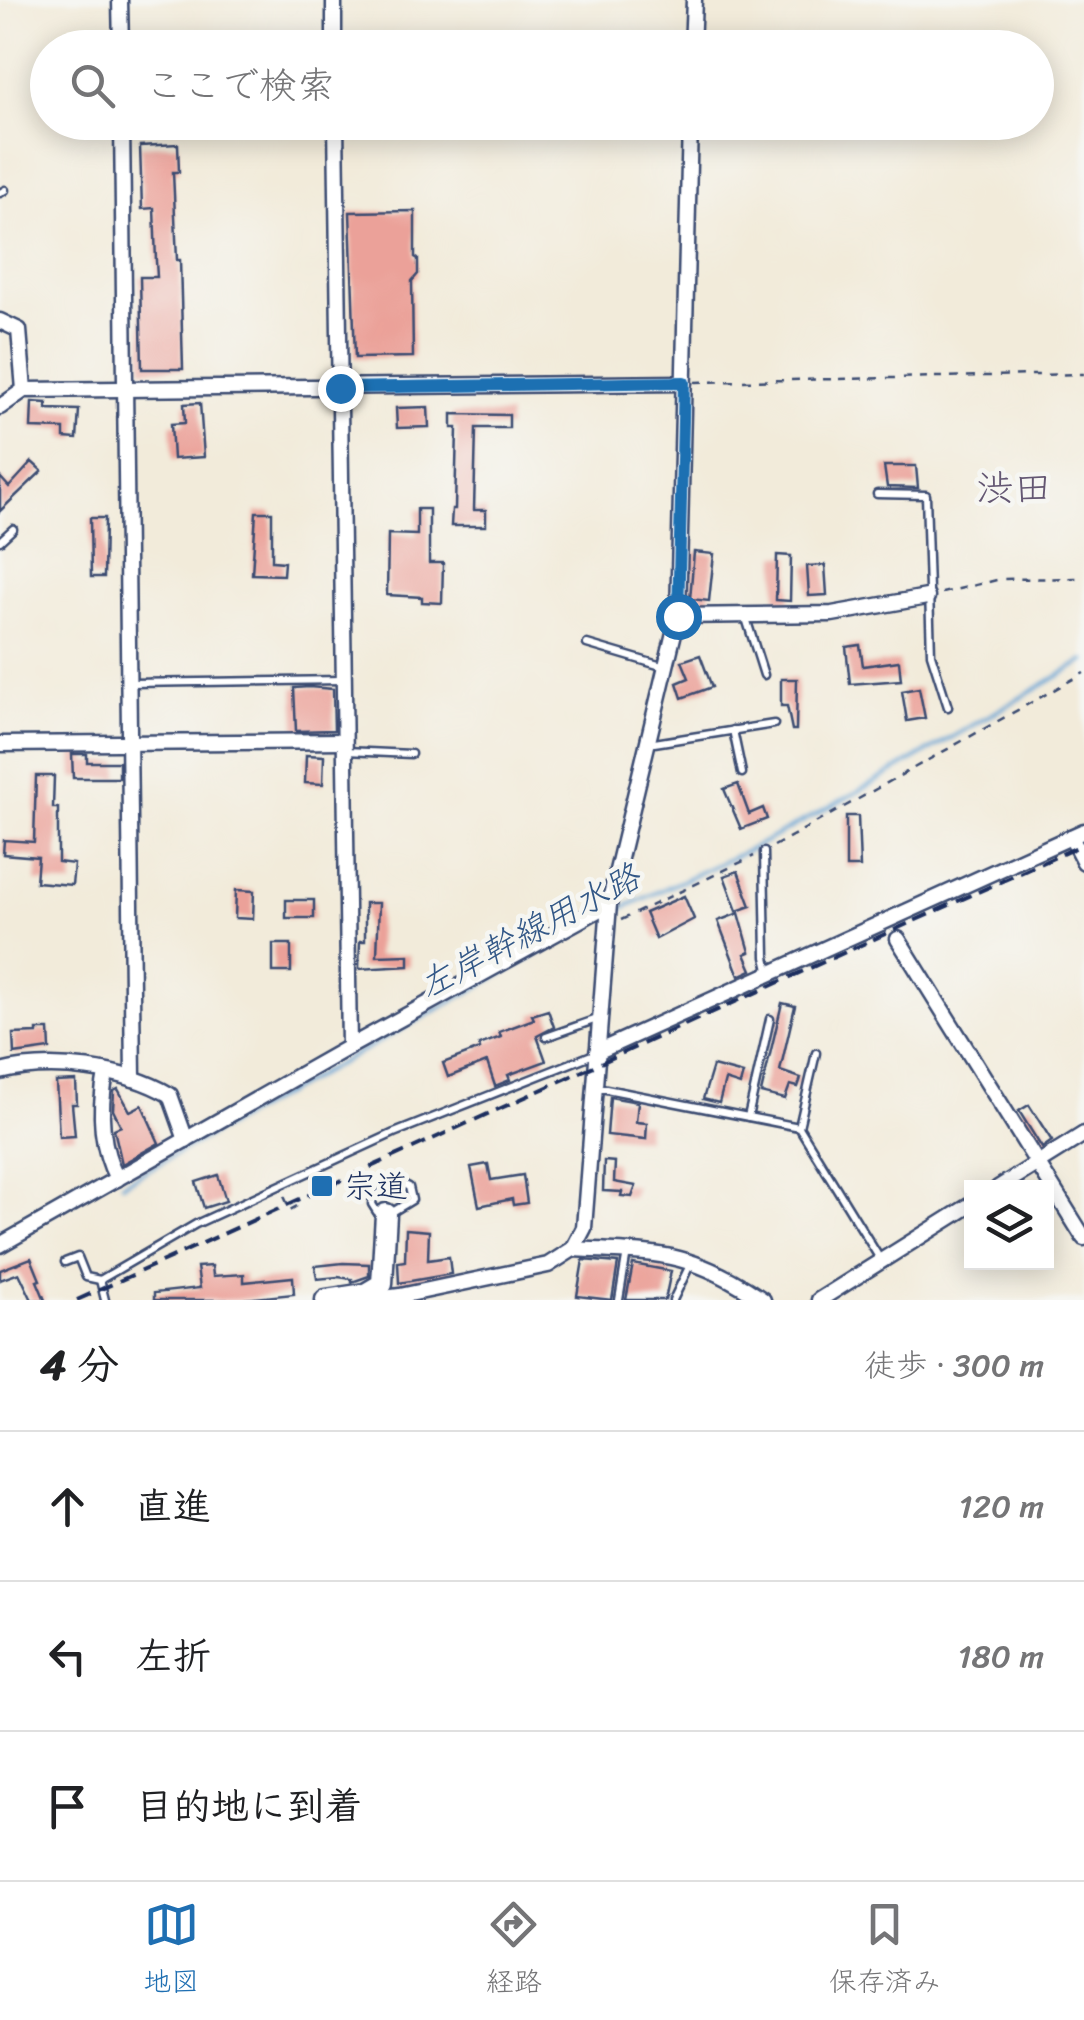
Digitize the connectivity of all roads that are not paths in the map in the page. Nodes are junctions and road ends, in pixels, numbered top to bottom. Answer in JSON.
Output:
{"nodes":[{"id":1,"x":120,"y":0,"type":"edge"},
{"id":2,"x":334,"y":0,"type":"edge"},
{"id":3,"x":694,"y":0,"type":"edge"},
{"id":4,"x":121,"y":30,"type":"edge"},
{"id":5,"x":334,"y":30,"type":"edge"},
{"id":6,"x":693,"y":30,"type":"edge"},
{"id":7,"x":122,"y":140,"type":"edge"},
{"id":8,"x":336,"y":140,"type":"edge"},
{"id":9,"x":690,"y":140,"type":"edge"},
{"id":10,"x":0,"y":321,"type":"edge"},
{"id":11,"x":684,"y":382,"type":"junction"},
{"id":12,"x":340,"y":388,"type":"junction"},
{"id":13,"x":24,"y":390,"type":"junction"},
{"id":14,"x":127,"y":391,"type":"junction"},
{"id":15,"x":0,"y":407,"type":"edge"},
{"id":16,"x":876,"y":494,"type":"dead end"},
{"id":17,"x":12,"y":529,"type":"dead end"},
{"id":18,"x":0,"y":541,"type":"edge"},
{"id":19,"x":926,"y":596,"type":"junction"},
{"id":20,"x":745,"y":615,"type":"junction"},
{"id":21,"x":678,"y":616,"type":"junction"},
{"id":22,"x":587,"y":644,"type":"dead end"},
{"id":23,"x":666,"y":667,"type":"junction"},
{"id":24,"x":764,"y":675,"type":"dead end"},
{"id":25,"x":344,"y":680,"type":"junction"},
{"id":26,"x":129,"y":683,"type":"junction"},
{"id":27,"x":948,"y":707,"type":"dead end"},
{"id":28,"x":774,"y":724,"type":"dead end"},
{"id":29,"x":733,"y":730,"type":"junction"},
{"id":30,"x":130,"y":742,"type":"junction"},
{"id":31,"x":0,"y":744,"type":"edge"},
{"id":32,"x":647,"y":744,"type":"junction"},
{"id":33,"x":345,"y":746,"type":"junction"},
{"id":34,"x":411,"y":754,"type":"dead end"},
{"id":35,"x":742,"y":773,"type":"dead end"},
{"id":36,"x":1078,"y":834,"type":"edge"},
{"id":37,"x":764,"y":852,"type":"road end"},
{"id":38,"x":1084,"y":862,"type":"edge"},
{"id":39,"x":609,"y":904,"type":"junction"},
{"id":40,"x":898,"y":939,"type":"dead end"},
{"id":41,"x":770,"y":975,"type":"junction"},
{"id":42,"x":600,"y":1018,"type":"junction"},
{"id":43,"x":770,"y":1018,"type":"dead end"},
{"id":44,"x":546,"y":1036,"type":"dead end"},
{"id":45,"x":349,"y":1046,"type":"junction"},
{"id":46,"x":597,"y":1052,"type":"junction"},
{"id":47,"x":816,"y":1053,"type":"dead end"},
{"id":48,"x":0,"y":1072,"type":"edge"},
{"id":49,"x":106,"y":1072,"type":"junction"},
{"id":50,"x":132,"y":1079,"type":"junction"},
{"id":51,"x":594,"y":1087,"type":"junction"},
{"id":52,"x":748,"y":1117,"type":"junction"},
{"id":53,"x":799,"y":1127,"type":"junction"},
{"id":54,"x":1084,"y":1134,"type":"edge"},
{"id":55,"x":186,"y":1140,"type":"junction"},
{"id":56,"x":1038,"y":1162,"type":"junction"},
{"id":57,"x":117,"y":1180,"type":"junction"},
{"id":58,"x":1010,"y":1180,"type":"edge"},
{"id":59,"x":964,"y":1209,"type":"edge"},
{"id":60,"x":386,"y":1214,"type":"junction"},
{"id":61,"x":1084,"y":1238,"type":"edge"},
{"id":62,"x":0,"y":1246,"type":"edge"},
{"id":63,"x":573,"y":1249,"type":"junction"},
{"id":64,"x":627,"y":1252,"type":"junction"},
{"id":65,"x":692,"y":1260,"type":"junction"},
{"id":66,"x":881,"y":1261,"type":"junction"},
{"id":67,"x":65,"y":1262,"type":"dead end"},
{"id":68,"x":100,"y":1280,"type":"junction"},
{"id":69,"x":440,"y":1293,"type":"edge"},
{"id":70,"x":365,"y":1294,"type":"junction"},
{"id":71,"x":105,"y":1300,"type":"edge"},
{"id":72,"x":326,"y":1300,"type":"edge"},
{"id":73,"x":619,"y":1300,"type":"edge"},
{"id":74,"x":673,"y":1300,"type":"edge"},
{"id":75,"x":762,"y":1300,"type":"edge"},
{"id":76,"x":819,"y":1300,"type":"edge"}],
"edges":[{"from":1,"to":4,"type":"street"},
{"from":2,"to":5,"type":"street"},
{"from":3,"to":6,"type":"street"},
{"from":7,"to":14,"type":"street"},
{"from":8,"to":12,"type":"street"},
{"from":9,"to":11,"type":"street"},
{"from":10,"to":13,"type":"street"},
{"from":11,"to":12,"type":"street"},
{"from":11,"to":21,"type":"street"},
{"from":12,"to":14,"type":"street"},
{"from":12,"to":25,"type":"street"},
{"from":13,"to":14,"type":"street"},
{"from":13,"to":15,"type":"street"},
{"from":14,"to":26,"type":"street"},
{"from":16,"to":19,"type":"lane"},
{"from":17,"to":18,"type":"lane"},
{"from":19,"to":20,"type":"street"},
{"from":19,"to":27,"type":"lane"},
{"from":20,"to":21,"type":"street"},
{"from":20,"to":24,"type":"lane"},
{"from":21,"to":23,"type":"street"},
{"from":22,"to":23,"type":"lane"},
{"from":23,"to":32,"type":"street"},
{"from":25,"to":26,"type":"lane"},
{"from":25,"to":33,"type":"street"},
{"from":26,"to":30,"type":"street"},
{"from":28,"to":29,"type":"lane"},
{"from":29,"to":32,"type":"lane"},
{"from":29,"to":35,"type":"lane"},
{"from":30,"to":31,"type":"street"},
{"from":30,"to":33,"type":"street"},
{"from":30,"to":50,"type":"street"},
{"from":32,"to":39,"type":"street"},
{"from":33,"to":34,"type":"lane"},
{"from":33,"to":45,"type":"street"},
{"from":36,"to":38,"type":"street"},
{"from":36,"to":41,"type":"street"},
{"from":37,"to":41,"type":"lane"},
{"from":39,"to":42,"type":"street"},
{"from":39,"to":45,"type":"street"},
{"from":40,"to":56,"type":"street"},
{"from":41,"to":46,"type":"street"},
{"from":42,"to":44,"type":"lane"},
{"from":42,"to":46,"type":"street"},
{"from":43,"to":52,"type":"lane"},
{"from":45,"to":55,"type":"street"},
{"from":46,"to":51,"type":"street"},
{"from":46,"to":68,"type":"lane"},
{"from":47,"to":53,"type":"lane"},
{"from":48,"to":49,"type":"street"},
{"from":49,"to":50,"type":"street"},
{"from":49,"to":57,"type":"street"},
{"from":50,"to":55,"type":"street"},
{"from":51,"to":52,"type":"lane"},
{"from":51,"to":63,"type":"street"},
{"from":52,"to":53,"type":"lane"},
{"from":53,"to":66,"type":"lane"},
{"from":54,"to":56,"type":"street"},
{"from":55,"to":57,"type":"street"},
{"from":56,"to":58,"type":"street"},
{"from":56,"to":61,"type":"street"},
{"from":57,"to":62,"type":"street"},
{"from":59,"to":66,"type":"street"},
{"from":60,"to":60,"type":"lane"},
{"from":60,"to":70,"type":"main road"},
{"from":63,"to":64,"type":"street"},
{"from":63,"to":69,"type":"street"},
{"from":64,"to":65,"type":"street"},
{"from":64,"to":73,"type":"lane"},
{"from":65,"to":74,"type":"lane"},
{"from":65,"to":75,"type":"street"},
{"from":66,"to":76,"type":"street"},
{"from":67,"to":68,"type":"lane"},
{"from":68,"to":71,"type":"lane"},
{"from":69,"to":70,"type":"street"},
{"from":70,"to":72,"type":"main road"}]}
